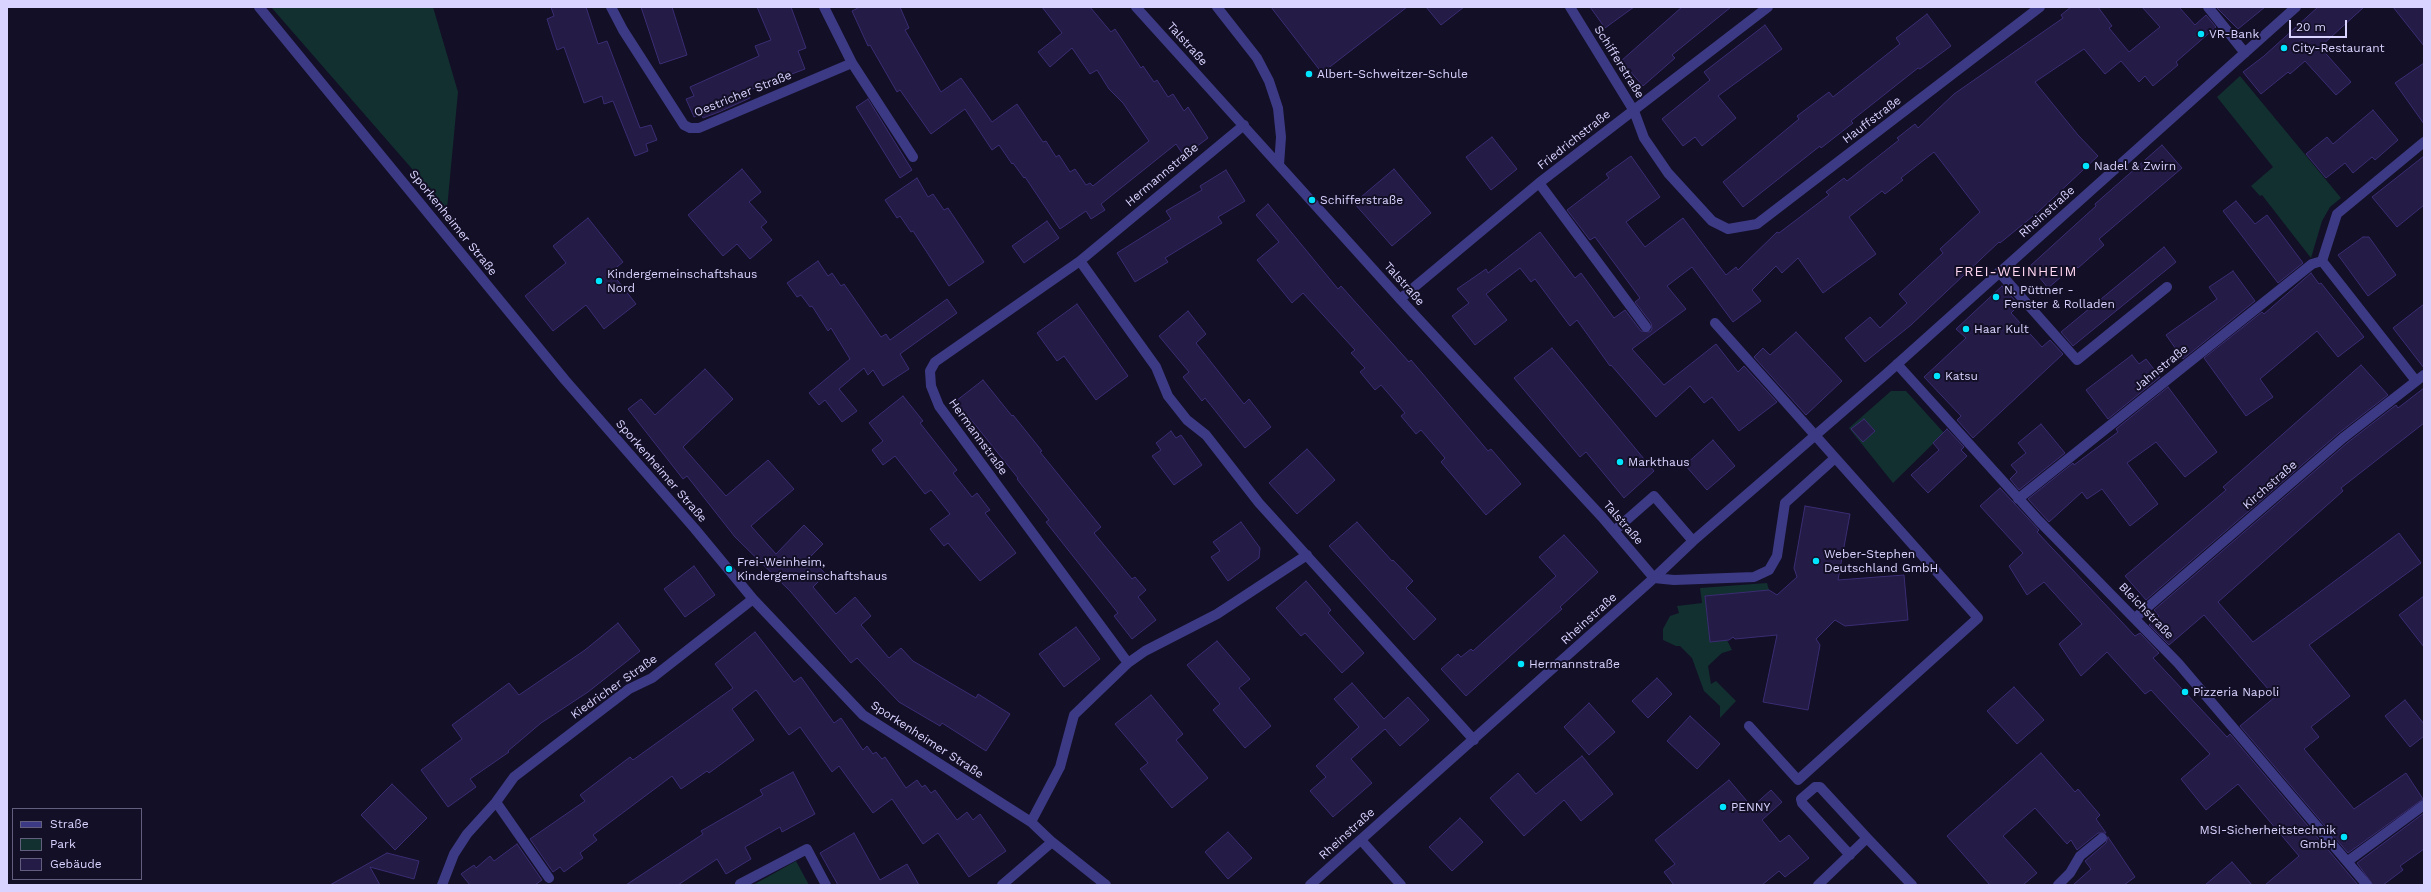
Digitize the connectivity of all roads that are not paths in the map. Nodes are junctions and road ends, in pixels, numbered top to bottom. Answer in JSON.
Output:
{"nodes":[{"id":1,"x":259,"y":7,"type":"edge"},
{"id":2,"x":611,"y":7,"type":"edge"},
{"id":3,"x":824,"y":7,"type":"edge"},
{"id":4,"x":1136,"y":7,"type":"edge"},
{"id":5,"x":1217,"y":7,"type":"edge"},
{"id":6,"x":1570,"y":7,"type":"edge"},
{"id":7,"x":1768,"y":7,"type":"edge"},
{"id":8,"x":2040,"y":7,"type":"edge"},
{"id":9,"x":2208,"y":7,"type":"edge"},
{"id":10,"x":2296,"y":7,"type":"edge"},
{"id":11,"x":2245,"y":53,"type":"junction"},
{"id":12,"x":852,"y":63,"type":"junction"},
{"id":13,"x":1634,"y":111,"type":"junction"},
{"id":14,"x":1244,"y":125,"type":"junction"},
{"id":15,"x":2424,"y":142,"type":"edge"},
{"id":16,"x":913,"y":156,"type":"dead end"},
{"id":17,"x":1279,"y":165,"type":"junction"},
{"id":18,"x":1539,"y":184,"type":"junction"},
{"id":19,"x":1712,"y":221,"type":"joint"},
{"id":20,"x":1080,"y":261,"type":"junction"},
{"id":21,"x":2322,"y":261,"type":"junction"},
{"id":22,"x":1999,"y":272,"type":"junction"},
{"id":23,"x":2166,"y":287,"type":"dead end"},
{"id":24,"x":1400,"y":299,"type":"junction"},
{"id":25,"x":1715,"y":323,"type":"dead end"},
{"id":26,"x":1646,"y":327,"type":"dead end"},
{"id":27,"x":1897,"y":364,"type":"junction"},
{"id":28,"x":2424,"y":374,"type":"edge"},
{"id":29,"x":2416,"y":381,"type":"junction"},
{"id":30,"x":1814,"y":435,"type":"junction"},
{"id":31,"x":1835,"y":458,"type":"junction"},
{"id":32,"x":2018,"y":499,"type":"junction"},
{"id":33,"x":1614,"y":531,"type":"junction"},
{"id":34,"x":1693,"y":541,"type":"junction"},
{"id":35,"x":1307,"y":555,"type":"junction"},
{"id":36,"x":1654,"y":578,"type":"junction"},
{"id":37,"x":752,"y":599,"type":"junction"},
{"id":38,"x":2135,"y":618,"type":"junction"},
{"id":39,"x":1128,"y":663,"type":"junction"},
{"id":40,"x":1748,"y":726,"type":"dead end"},
{"id":41,"x":1474,"y":740,"type":"junction"},
{"id":42,"x":496,"y":802,"type":"junction"},
{"id":43,"x":2424,"y":805,"type":"edge"},
{"id":44,"x":1031,"y":822,"type":"junction"},
{"id":45,"x":1867,"y":838,"type":"junction"},
{"id":46,"x":2102,"y":838,"type":"dead end"},
{"id":47,"x":1361,"y":840,"type":"junction"},
{"id":48,"x":1052,"y":842,"type":"junction"},
{"id":49,"x":1850,"y":855,"type":"junction"},
{"id":50,"x":2348,"y":861,"type":"junction"},
{"id":51,"x":549,"y":878,"type":"dead end"},
{"id":52,"x":740,"y":884,"type":"dead end"},
{"id":53,"x":442,"y":885,"type":"edge"},
{"id":54,"x":826,"y":885,"type":"edge"},
{"id":55,"x":1002,"y":885,"type":"edge"},
{"id":56,"x":1106,"y":885,"type":"edge"},
{"id":57,"x":1310,"y":885,"type":"edge"},
{"id":58,"x":1401,"y":885,"type":"edge"},
{"id":59,"x":1818,"y":885,"type":"edge"},
{"id":60,"x":1912,"y":885,"type":"edge"},
{"id":61,"x":2058,"y":885,"type":"edge"},
{"id":62,"x":2367,"y":885,"type":"edge"}],
"edges":[{"from":1,"to":37,"type":"street","name":"Sporkenheimer Straße"},
{"from":2,"to":12,"type":"street","name":"Oestricher Straße"},
{"from":3,"to":12,"type":"street"},
{"from":4,"to":14,"type":"street","name":"Talstraße"},
{"from":5,"to":17,"type":"street"},
{"from":6,"to":13,"type":"street","name":"Schifferstraße"},
{"from":7,"to":13,"type":"street","name":"Friedrichstraße"},
{"from":8,"to":19,"type":"street","name":"Hauffstraße"},
{"from":9,"to":11,"type":"street"},
{"from":10,"to":11,"type":"street","name":"Rheinstraße"},
{"from":11,"to":22,"type":"street","name":"Rheinstraße"},
{"from":12,"to":16,"type":"street"},
{"from":13,"to":18,"type":"street","name":"Friedrichstraße"},
{"from":13,"to":19,"type":"street","name":"Schifferstraße"},
{"from":14,"to":17,"type":"street","name":"Talstraße"},
{"from":14,"to":20,"type":"street","name":"Hermannstraße"},
{"from":15,"to":21,"type":"street"},
{"from":17,"to":24,"type":"street","name":"Talstraße"},
{"from":18,"to":24,"type":"street","name":"Friedrichstraße"},
{"from":18,"to":26,"type":"street"},
{"from":20,"to":35,"type":"street"},
{"from":20,"to":39,"type":"street","name":"Hermannstraße"},
{"from":21,"to":29,"type":"street"},
{"from":21,"to":32,"type":"street","name":"Jahnstraße"},
{"from":22,"to":23,"type":"street"},
{"from":22,"to":27,"type":"street","name":"Rheinstraße"},
{"from":24,"to":33,"type":"street","name":"Talstraße"},
{"from":25,"to":30,"type":"street"},
{"from":27,"to":30,"type":"street","name":"Rheinstraße"},
{"from":27,"to":32,"type":"street","name":"Bleichstraße"},
{"from":28,"to":29,"type":"street","name":"Kirchstraße"},
{"from":29,"to":38,"type":"street","name":"Kirchstraße"},
{"from":30,"to":31,"type":"street"},
{"from":30,"to":34,"type":"street","name":"Rheinstraße"},
{"from":31,"to":36,"type":"street"},
{"from":31,"to":40,"type":"street"},
{"from":32,"to":38,"type":"street","name":"Bleichstraße"},
{"from":33,"to":34,"type":"street"},
{"from":33,"to":36,"type":"street","name":"Talstraße"},
{"from":34,"to":36,"type":"street","name":"Rheinstraße"},
{"from":35,"to":39,"type":"street"},
{"from":35,"to":41,"type":"street"},
{"from":36,"to":41,"type":"street","name":"Rheinstraße"},
{"from":37,"to":42,"type":"street","name":"Kiedricher Straße"},
{"from":37,"to":44,"type":"street","name":"Sporkenheimer Straße"},
{"from":38,"to":50,"type":"street","name":"Bleichstraße"},
{"from":39,"to":44,"type":"street"},
{"from":41,"to":47,"type":"street","name":"Rheinstraße"},
{"from":42,"to":51,"type":"street"},
{"from":42,"to":53,"type":"street","name":"Kiedricher Straße"},
{"from":43,"to":50,"type":"street"},
{"from":44,"to":48,"type":"street","name":"Sporkenheimer Straße"},
{"from":45,"to":49,"type":"street"},
{"from":45,"to":49,"type":"street"},
{"from":45,"to":60,"type":"street"},
{"from":46,"to":61,"type":"street"},
{"from":47,"to":57,"type":"street","name":"Rheinstraße"},
{"from":47,"to":58,"type":"street"},
{"from":48,"to":55,"type":"street"},
{"from":48,"to":56,"type":"street","name":"Sporkenheimer Straße"},
{"from":49,"to":59,"type":"street"},
{"from":50,"to":62,"type":"street","name":"Bleichstraße"},
{"from":52,"to":54,"type":"street"}]}
